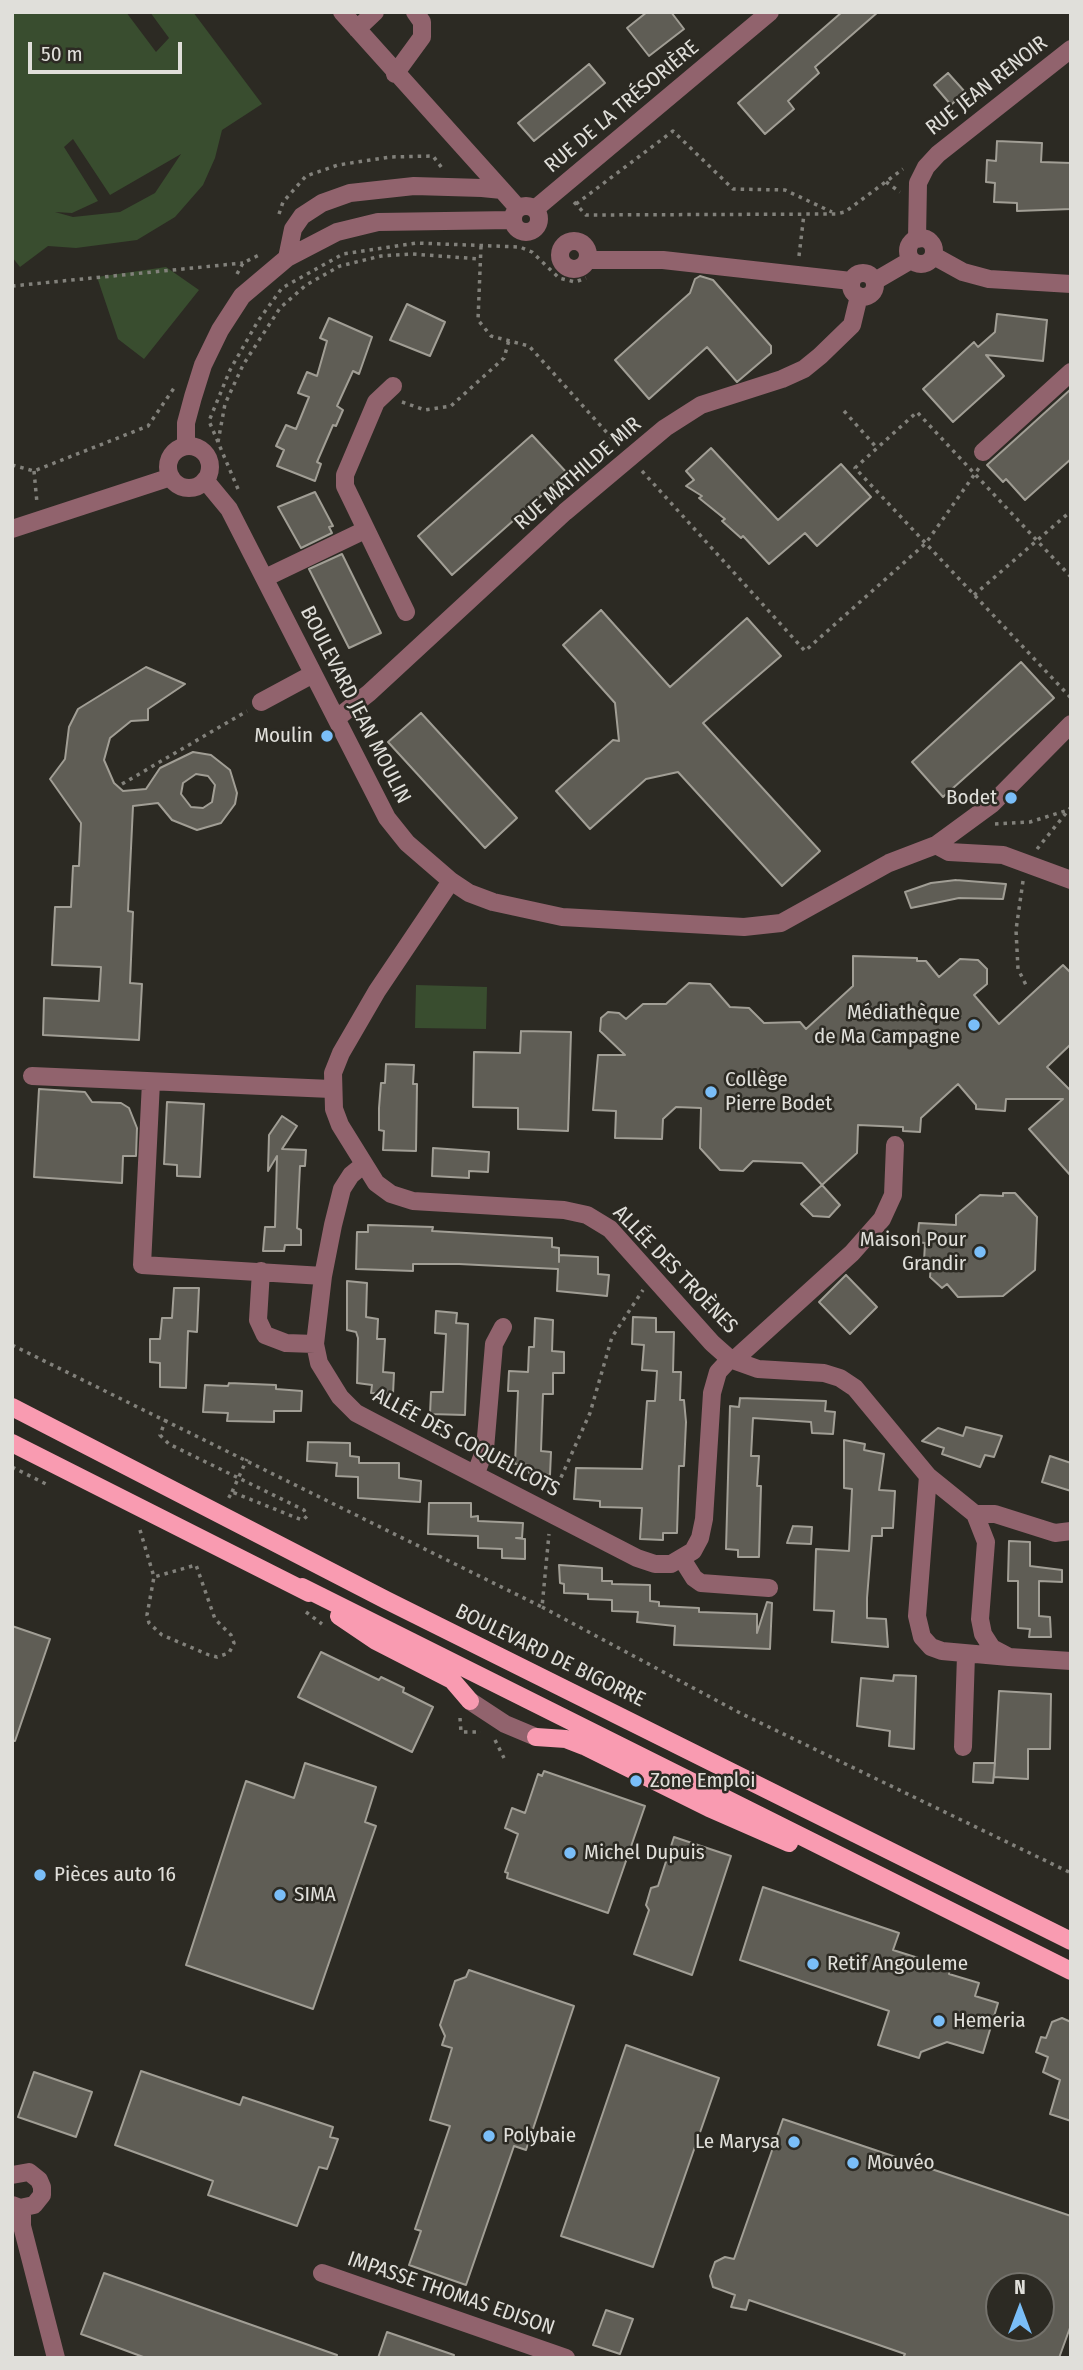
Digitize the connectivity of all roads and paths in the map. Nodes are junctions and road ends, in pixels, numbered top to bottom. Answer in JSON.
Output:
{"nodes":[{"id":1,"x":342,"y":12,"type":"edge"},
{"id":2,"x":374,"y":12,"type":"edge"},
{"id":3,"x":415,"y":12,"type":"edge"},
{"id":4,"x":770,"y":12,"type":"edge"},
{"id":5,"x":357,"y":29,"type":"junction"},
{"id":6,"x":1071,"y":49,"type":"edge"},
{"id":7,"x":395,"y":74,"type":"junction"},
{"id":8,"x":906,"y":166,"type":"dead end"},
{"id":9,"x":563,"y":188,"type":"junction"},
{"id":10,"x":502,"y":190,"type":"junction"},
{"id":11,"x":576,"y":204,"type":"junction"},
{"id":12,"x":804,"y":214,"type":"junction"},
{"id":13,"x":835,"y":214,"type":"junction"},
{"id":14,"x":526,"y":216,"type":"junction"},
{"id":15,"x":917,"y":239,"type":"junction"},
{"id":16,"x":481,"y":246,"type":"junction"},
{"id":17,"x":934,"y":256,"type":"junction"},
{"id":18,"x":287,"y":258,"type":"junction"},
{"id":19,"x":480,"y":259,"type":"junction"},
{"id":20,"x":911,"y":260,"type":"junction"},
{"id":21,"x":243,"y":263,"type":"dead end"},
{"id":22,"x":590,"y":267,"type":"junction"},
{"id":23,"x":797,"y":276,"type":"junction"},
{"id":24,"x":1071,"y":284,"type":"edge"},
{"id":25,"x":12,"y":286,"type":"edge"},
{"id":26,"x":855,"y":289,"type":"junction"},
{"id":27,"x":509,"y":340,"type":"junction"},
{"id":28,"x":1071,"y":372,"type":"edge"},
{"id":29,"x":388,"y":391,"type":"joint"},
{"id":30,"x":172,"y":393,"type":"dead end"},
{"id":31,"x":844,"y":411,"type":"dead end"},
{"id":32,"x":218,"y":443,"type":"junction"},
{"id":33,"x":186,"y":446,"type":"junction"},
{"id":34,"x":877,"y":448,"type":"junction"},
{"id":35,"x":983,"y":452,"type":"joint"},
{"id":36,"x":630,"y":458,"type":"junction"},
{"id":37,"x":13,"y":464,"type":"edge"},
{"id":38,"x":34,"y":471,"type":"junction"},
{"id":39,"x":975,"y":473,"type":"junction"},
{"id":40,"x":171,"y":477,"type":"junction"},
{"id":41,"x":205,"y":480,"type":"junction"},
{"id":42,"x":229,"y":509,"type":"junction"},
{"id":43,"x":1071,"y":511,"type":"edge"},
{"id":44,"x":39,"y":523,"type":"junction"},
{"id":45,"x":12,"y":529,"type":"edge"},
{"id":46,"x":365,"y":530,"type":"junction"},
{"id":47,"x":1037,"y":542,"type":"junction"},
{"id":48,"x":926,"y":543,"type":"junction"},
{"id":49,"x":265,"y":578,"type":"junction"},
{"id":50,"x":1071,"y":578,"type":"edge"},
{"id":51,"x":974,"y":595,"type":"junction"},
{"id":52,"x":406,"y":612,"type":"dead end"},
{"id":53,"x":313,"y":674,"type":"junction"},
{"id":54,"x":1071,"y":698,"type":"edge"},
{"id":55,"x":261,"y":702,"type":"joint"},
{"id":56,"x":337,"y":718,"type":"junction"},
{"id":57,"x":1071,"y":724,"type":"edge"},
{"id":58,"x":122,"y":784,"type":"dead end"},
{"id":59,"x":1069,"y":809,"type":"edge"},
{"id":60,"x":972,"y":819,"type":"junction"},
{"id":61,"x":936,"y":845,"type":"junction"},
{"id":62,"x":1028,"y":862,"type":"junction"},
{"id":63,"x":1071,"y":880,"type":"edge"},
{"id":64,"x":451,"y":881,"type":"junction"},
{"id":65,"x":1027,"y":987,"type":"dead end"},
{"id":66,"x":32,"y":1076,"type":"dead end"},
{"id":67,"x":150,"y":1082,"type":"junction"},
{"id":68,"x":331,"y":1089,"type":"junction"},
{"id":69,"x":895,"y":1145,"type":"dead end"},
{"id":70,"x":362,"y":1166,"type":"junction"},
{"id":71,"x":261,"y":1271,"type":"junction"},
{"id":72,"x":323,"y":1276,"type":"junction"},
{"id":73,"x":655,"y":1280,"type":"junction"},
{"id":74,"x":503,"y":1327,"type":"dead end"},
{"id":75,"x":315,"y":1344,"type":"junction"},
{"id":76,"x":12,"y":1345,"type":"edge"},
{"id":77,"x":732,"y":1359,"type":"junction"},
{"id":78,"x":12,"y":1407,"type":"edge"},
{"id":79,"x":166,"y":1419,"type":"junction"},
{"id":80,"x":12,"y":1443,"type":"edge"},
{"id":81,"x":247,"y":1459,"type":"junction"},
{"id":82,"x":12,"y":1467,"type":"edge"},
{"id":83,"x":476,"y":1473,"type":"junction"},
{"id":84,"x":928,"y":1476,"type":"junction"},
{"id":85,"x":239,"y":1478,"type":"junction"},
{"id":86,"x":56,"y":1489,"type":"dead end"},
{"id":87,"x":232,"y":1492,"type":"junction"},
{"id":88,"x":228,"y":1501,"type":"dead end"},
{"id":89,"x":551,"y":1513,"type":"junction"},
{"id":90,"x":975,"y":1514,"type":"junction"},
{"id":91,"x":128,"y":1524,"type":"dead end"},
{"id":92,"x":140,"y":1530,"type":"junction"},
{"id":93,"x":1071,"y":1531,"type":"edge"},
{"id":94,"x":151,"y":1535,"type":"dead end"},
{"id":95,"x":682,"y":1559,"type":"junction"},
{"id":96,"x":154,"y":1577,"type":"junction"},
{"id":97,"x":302,"y":1587,"type":"junction"},
{"id":98,"x":769,"y":1588,"type":"dead end"},
{"id":99,"x":542,"y":1607,"type":"junction"},
{"id":100,"x":303,"y":1610,"type":"dead end"},
{"id":101,"x":330,"y":1628,"type":"dead end"},
{"id":102,"x":966,"y":1655,"type":"junction"},
{"id":103,"x":1009,"y":1657,"type":"junction"},
{"id":104,"x":1071,"y":1661,"type":"edge"},
{"id":105,"x":465,"y":1707,"type":"junction"},
{"id":106,"x":536,"y":1737,"type":"joint"},
{"id":107,"x":963,"y":1747,"type":"dead end"},
{"id":108,"x":504,"y":1758,"type":"dead end"},
{"id":109,"x":1071,"y":1873,"type":"edge"},
{"id":110,"x":997,"y":1934,"type":"junction"},
{"id":111,"x":1071,"y":1941,"type":"edge"},
{"id":112,"x":1071,"y":1971,"type":"edge"},
{"id":113,"x":12,"y":2175,"type":"edge"},
{"id":114,"x":17,"y":2207,"type":"edge"},
{"id":115,"x":322,"y":2273,"type":"dead end"},
{"id":116,"x":56,"y":2358,"type":"edge"},
{"id":117,"x":566,"y":2358,"type":"edge"}],
"edges":[{"from":1,"to":5,"type":"street"},
{"from":2,"to":5,"type":"street"},
{"from":3,"to":7,"type":"street"},
{"from":4,"to":9,"type":"street","name":"RUE DE LA TRÉSORIÈRE"},
{"from":5,"to":7,"type":"street"},
{"from":6,"to":15,"type":"street","name":"RUE JEAN RENOIR"},
{"from":7,"to":10,"type":"street"},
{"from":8,"to":13,"type":"path"},
{"from":9,"to":11,"type":"path"},
{"from":9,"to":14,"type":"street","name":"RUE DE LA TRÉSORIÈRE"},
{"from":10,"to":14,"type":"street"},
{"from":10,"to":18,"type":"street"},
{"from":11,"to":12,"type":"path"},
{"from":11,"to":13,"type":"path"},
{"from":12,"to":13,"type":"path"},
{"from":12,"to":23,"type":"path"},
{"from":14,"to":18,"type":"street"},
{"from":14,"to":22,"type":"street"},
{"from":15,"to":17,"type":"street"},
{"from":15,"to":20,"type":"street"},
{"from":16,"to":19,"type":"path"},
{"from":16,"to":22,"type":"path"},
{"from":16,"to":32,"type":"path"},
{"from":17,"to":20,"type":"street"},
{"from":17,"to":24,"type":"street"},
{"from":18,"to":33,"type":"street"},
{"from":19,"to":27,"type":"path"},
{"from":19,"to":32,"type":"path"},
{"from":20,"to":26,"type":"street"},
{"from":21,"to":25,"type":"path"},
{"from":22,"to":23,"type":"street"},
{"from":23,"to":26,"type":"street"},
{"from":26,"to":36,"type":"street","name":"RUE MATHILDE MIR"},
{"from":27,"to":29,"type":"path"},
{"from":27,"to":36,"type":"path"},
{"from":28,"to":35,"type":"street"},
{"from":29,"to":46,"type":"street"},
{"from":30,"to":38,"type":"path"},
{"from":31,"to":34,"type":"path"},
{"from":32,"to":42,"type":"path"},
{"from":33,"to":40,"type":"street"},
{"from":33,"to":41,"type":"street"},
{"from":34,"to":39,"type":"path"},
{"from":34,"to":48,"type":"path"},
{"from":35,"to":39,"type":"path"},
{"from":36,"to":48,"type":"path"},
{"from":36,"to":56,"type":"street","name":"RUE MATHILDE MIR"},
{"from":37,"to":38,"type":"path"},
{"from":38,"to":44,"type":"path"},
{"from":39,"to":47,"type":"path"},
{"from":39,"to":48,"type":"path"},
{"from":40,"to":41,"type":"street"},
{"from":40,"to":44,"type":"street"},
{"from":41,"to":42,"type":"street","name":"BOULEVARD JEAN MOULIN"},
{"from":42,"to":49,"type":"street","name":"BOULEVARD JEAN MOULIN"},
{"from":43,"to":47,"type":"path"},
{"from":44,"to":45,"type":"street"},
{"from":46,"to":49,"type":"street"},
{"from":46,"to":52,"type":"street"},
{"from":47,"to":50,"type":"path"},
{"from":47,"to":51,"type":"path"},
{"from":48,"to":51,"type":"path"},
{"from":49,"to":53,"type":"street","name":"BOULEVARD JEAN MOULIN"},
{"from":51,"to":54,"type":"path"},
{"from":53,"to":55,"type":"street"},
{"from":53,"to":56,"type":"street","name":"BOULEVARD JEAN MOULIN"},
{"from":55,"to":58,"type":"path"},
{"from":56,"to":64,"type":"street","name":"BOULEVARD JEAN MOULIN"},
{"from":57,"to":60,"type":"street","name":"BOULEVARD JEAN MOULIN"},
{"from":59,"to":60,"type":"path"},
{"from":59,"to":62,"type":"path"},
{"from":60,"to":61,"type":"street","name":"BOULEVARD JEAN MOULIN"},
{"from":61,"to":62,"type":"street"},
{"from":61,"to":64,"type":"street","name":"BOULEVARD JEAN MOULIN"},
{"from":62,"to":63,"type":"street"},
{"from":62,"to":65,"type":"path"},
{"from":64,"to":68,"type":"street"},
{"from":66,"to":67,"type":"street"},
{"from":67,"to":68,"type":"street"},
{"from":67,"to":71,"type":"street"},
{"from":68,"to":70,"type":"street"},
{"from":69,"to":77,"type":"street"},
{"from":70,"to":72,"type":"street","name":"ALLÉE DES COQUELICOTS"},
{"from":70,"to":73,"type":"street","name":"ALLÉE DES TROÈNES"},
{"from":71,"to":72,"type":"street"},
{"from":71,"to":75,"type":"street"},
{"from":72,"to":75,"type":"street","name":"ALLÉE DES COQUELICOTS"},
{"from":73,"to":77,"type":"street","name":"ALLÉE DES TROÈNES"},
{"from":73,"to":89,"type":"path"},
{"from":74,"to":83,"type":"street"},
{"from":75,"to":83,"type":"street","name":"ALLÉE DES COQUELICOTS"},
{"from":76,"to":79,"type":"path"},
{"from":77,"to":84,"type":"street","name":"ALLÉE DES TROÈNES"},
{"from":77,"to":95,"type":"street"},
{"from":78,"to":111,"type":"main road","name":"BOULEVARD DE BIGORRE"},
{"from":79,"to":81,"type":"path"},
{"from":79,"to":85,"type":"path"},
{"from":80,"to":97,"type":"main road"},
{"from":81,"to":85,"type":"path"},
{"from":81,"to":99,"type":"path"},
{"from":82,"to":86,"type":"path"},
{"from":83,"to":89,"type":"street","name":"ALLÉE DES COQUELICOTS"},
{"from":84,"to":90,"type":"street"},
{"from":84,"to":102,"type":"street"},
{"from":85,"to":87,"type":"path"},
{"from":85,"to":87,"type":"path"},
{"from":87,"to":88,"type":"path"},
{"from":89,"to":95,"type":"street","name":"ALLÉE DES COQUELICOTS"},
{"from":89,"to":99,"type":"path"},
{"from":90,"to":93,"type":"street"},
{"from":90,"to":103,"type":"street"},
{"from":91,"to":92,"type":"path"},
{"from":92,"to":94,"type":"path"},
{"from":92,"to":96,"type":"path"},
{"from":95,"to":98,"type":"street"},
{"from":96,"to":96,"type":"path"},
{"from":97,"to":105,"type":"main road"},
{"from":97,"to":110,"type":"main road"},
{"from":99,"to":109,"type":"path"},
{"from":100,"to":101,"type":"path"},
{"from":102,"to":103,"type":"street"},
{"from":102,"to":107,"type":"street"},
{"from":103,"to":104,"type":"street"},
{"from":105,"to":106,"type":"street"},
{"from":105,"to":108,"type":"path"},
{"from":106,"to":110,"type":"main road"},
{"from":110,"to":112,"type":"main road"},
{"from":113,"to":114,"type":"street"},
{"from":114,"to":116,"type":"street"},
{"from":115,"to":117,"type":"street","name":"IMPASSE THOMAS EDISON"}]}
